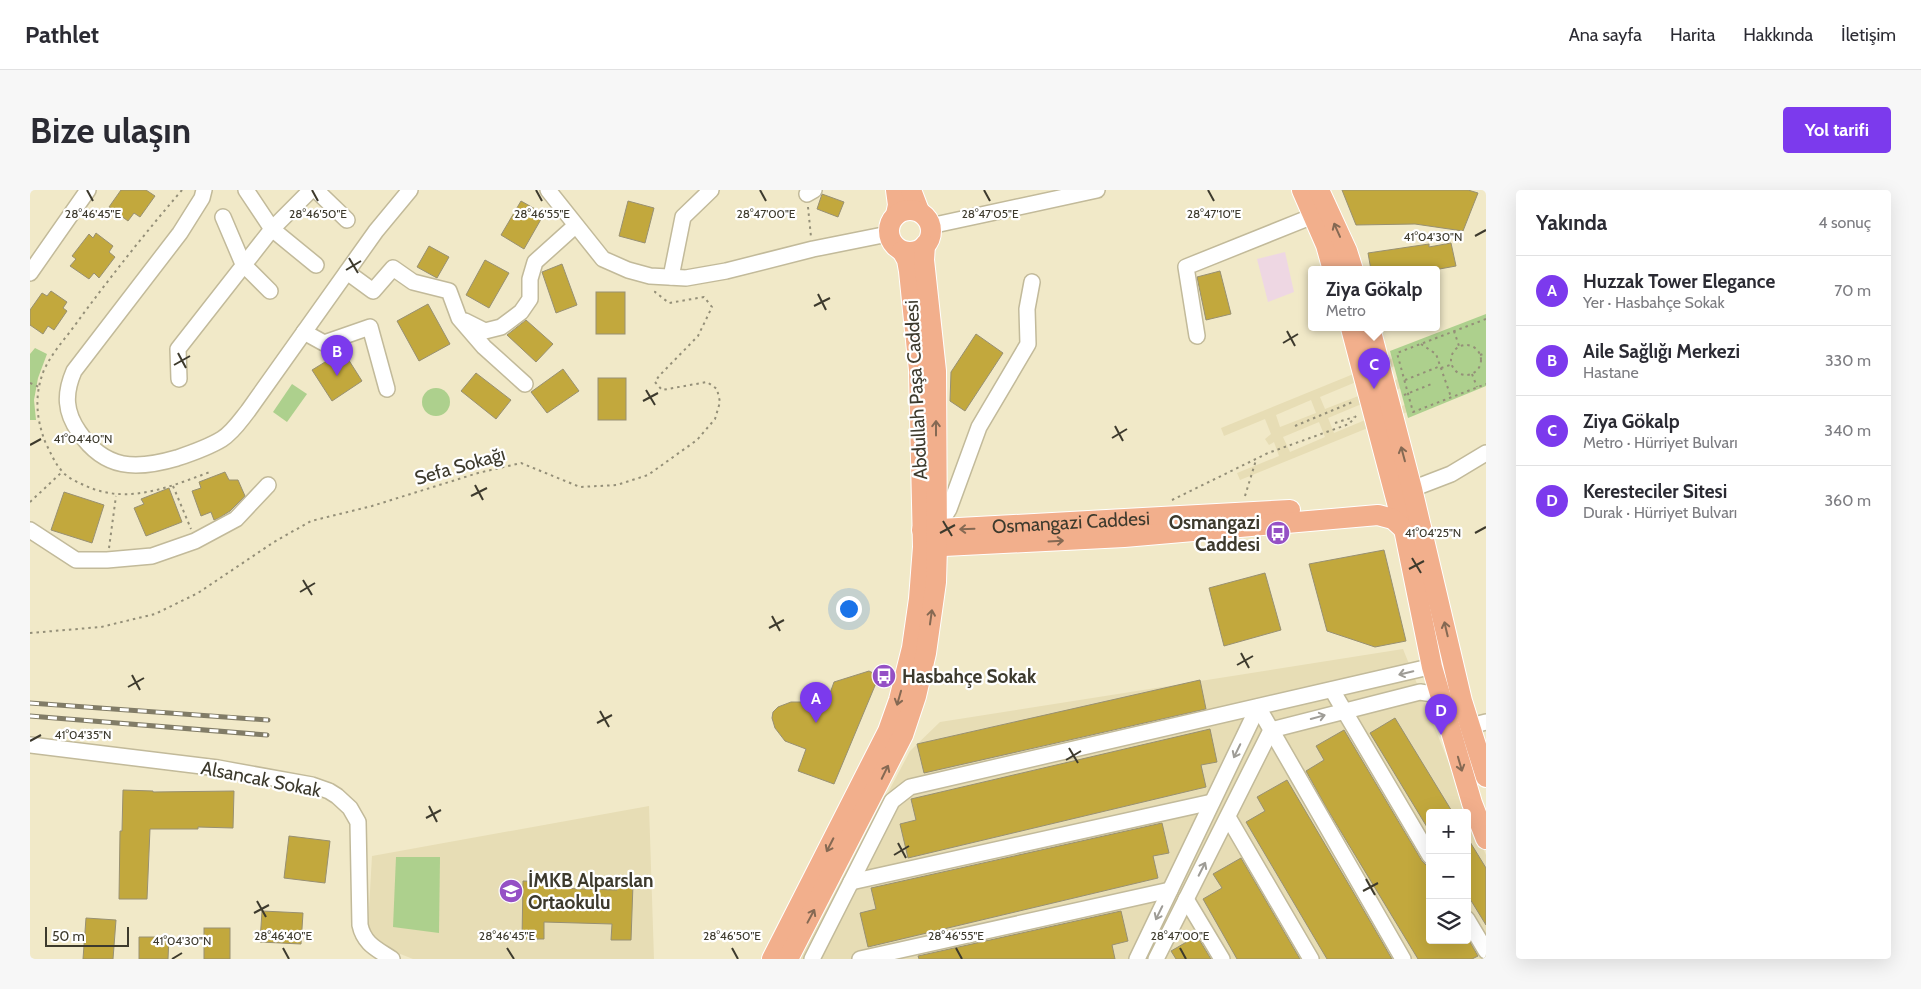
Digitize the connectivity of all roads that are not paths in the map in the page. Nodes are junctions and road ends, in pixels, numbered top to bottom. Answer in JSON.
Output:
{"nodes":[{"id":1,"x":88,"y":190,"type":"edge"},
{"id":2,"x":204,"y":190,"type":"edge"},
{"id":3,"x":246,"y":190,"type":"edge"},
{"id":4,"x":311,"y":190,"type":"edge"},
{"id":5,"x":316,"y":190,"type":"edge"},
{"id":6,"x":410,"y":190,"type":"edge"},
{"id":7,"x":548,"y":190,"type":"edge"},
{"id":8,"x":711,"y":190,"type":"edge"},
{"id":9,"x":896,"y":190,"type":"edge"},
{"id":10,"x":911,"y":190,"type":"edge"},
{"id":11,"x":1095,"y":190,"type":"edge"},
{"id":12,"x":1302,"y":190,"type":"edge"},
{"id":13,"x":1319,"y":190,"type":"edge"},
{"id":14,"x":896,"y":215,"type":"junction"},
{"id":15,"x":1313,"y":216,"type":"junction"},
{"id":16,"x":223,"y":217,"type":"dead end"},
{"id":17,"x":347,"y":220,"type":"dead end"},
{"id":18,"x":575,"y":226,"type":"junction"},
{"id":19,"x":925,"y":227,"type":"junction"},
{"id":20,"x":272,"y":229,"type":"junction"},
{"id":21,"x":888,"y":234,"type":"junction"},
{"id":22,"x":902,"y":251,"type":"junction"},
{"id":23,"x":244,"y":264,"type":"junction"},
{"id":24,"x":316,"y":265,"type":"dead end"},
{"id":25,"x":1332,"y":266,"type":"edge"},
{"id":26,"x":1352,"y":266,"type":"edge"},
{"id":27,"x":347,"y":272,"type":"junction"},
{"id":28,"x":30,"y":274,"type":"edge"},
{"id":29,"x":665,"y":277,"type":"junction"},
{"id":30,"x":1032,"y":282,"type":"dead end"},
{"id":31,"x":270,"y":291,"type":"dead end"},
{"id":32,"x":459,"y":318,"type":"junction"},
{"id":33,"x":1352,"y":331,"type":"edge"},
{"id":34,"x":1370,"y":331,"type":"edge"},
{"id":35,"x":304,"y":332,"type":"junction"},
{"id":36,"x":1197,"y":336,"type":"dead end"},
{"id":37,"x":179,"y":379,"type":"dead end"},
{"id":38,"x":526,"y":384,"type":"dead end"},
{"id":39,"x":387,"y":389,"type":"dead end"},
{"id":40,"x":1371,"y":406,"type":"junction"},
{"id":41,"x":1486,"y":453,"type":"edge"},
{"id":42,"x":268,"y":485,"type":"dead end"},
{"id":43,"x":1403,"y":488,"type":"junction"},
{"id":44,"x":1404,"y":529,"type":"junction"},
{"id":45,"x":30,"y":530,"type":"edge"},
{"id":46,"x":930,"y":538,"type":"junction"},
{"id":47,"x":1453,"y":661,"type":"junction"},
{"id":48,"x":1432,"y":667,"type":"junction"},
{"id":49,"x":1332,"y":690,"type":"junction"},
{"id":50,"x":1442,"y":703,"type":"junction"},
{"id":51,"x":1258,"y":707,"type":"junction"},
{"id":52,"x":1344,"y":710,"type":"junction"},
{"id":53,"x":1478,"y":724,"type":"edge"},
{"id":54,"x":1271,"y":730,"type":"junction"},
{"id":55,"x":30,"y":745,"type":"edge"},
{"id":56,"x":1486,"y":777,"type":"edge"},
{"id":57,"x":1212,"y":802,"type":"junction"},
{"id":58,"x":1228,"y":817,"type":"junction"},
{"id":59,"x":1486,"y":840,"type":"edge"},
{"id":60,"x":1429,"y":854,"type":"edge"},
{"id":61,"x":851,"y":882,"type":"junction"},
{"id":62,"x":1170,"y":890,"type":"junction"},
{"id":63,"x":1186,"y":899,"type":"junction"},
{"id":64,"x":1471,"y":926,"type":"edge"},
{"id":65,"x":1486,"y":951,"type":"edge"},
{"id":66,"x":392,"y":959,"type":"edge"},
{"id":67,"x":772,"y":959,"type":"edge"},
{"id":68,"x":788,"y":959,"type":"edge"},
{"id":69,"x":812,"y":959,"type":"edge"},
{"id":70,"x":860,"y":959,"type":"edge"},
{"id":71,"x":1137,"y":959,"type":"edge"},
{"id":72,"x":1156,"y":959,"type":"edge"},
{"id":73,"x":1222,"y":959,"type":"edge"},
{"id":74,"x":1311,"y":959,"type":"edge"},
{"id":75,"x":1403,"y":959,"type":"edge"}],
"edges":[{"from":1,"to":28,"type":"street"},
{"from":2,"to":35,"type":"street"},
{"from":3,"to":20,"type":"street"},
{"from":4,"to":20,"type":"street"},
{"from":5,"to":17,"type":"street"},
{"from":6,"to":27,"type":"street"},
{"from":7,"to":18,"type":"street"},
{"from":8,"to":29,"type":"street"},
{"from":9,"to":14,"type":"main road"},
{"from":10,"to":19,"type":"main road","name":"Abdullah Paşa Caddesi"},
{"from":11,"to":19,"type":"street"},
{"from":12,"to":15,"type":"main road"},
{"from":26,"to":13,"type":"main road","one_way":true},
{"from":14,"to":19,"type":"main road"},
{"from":14,"to":21,"type":"main road"},
{"from":15,"to":25,"type":"main road"},
{"from":15,"to":36,"type":"street"},
{"from":16,"to":23,"type":"street"},
{"from":18,"to":29,"type":"street"},
{"from":18,"to":32,"type":"street"},
{"from":19,"to":22,"type":"main road"},
{"from":46,"to":19,"type":"main road","name":"Abdullah Paşa Caddesi","one_way":true},
{"from":20,"to":23,"type":"street"},
{"from":20,"to":24,"type":"street"},
{"from":21,"to":22,"type":"main road"},
{"from":21,"to":29,"type":"street"},
{"from":22,"to":46,"type":"main road","name":"Abdullah Paşa Caddesi"},
{"from":23,"to":31,"type":"street"},
{"from":23,"to":37,"type":"street"},
{"from":27,"to":32,"type":"street"},
{"from":27,"to":35,"type":"street"},
{"from":30,"to":46,"type":"street"},
{"from":32,"to":38,"type":"street"},
{"from":33,"to":40,"type":"main road"},
{"from":34,"to":40,"type":"main road"},
{"from":35,"to":39,"type":"street"},
{"from":40,"to":43,"type":"main road"},
{"from":41,"to":43,"type":"street"},
{"from":42,"to":45,"type":"street"},
{"from":43,"to":44,"type":"main road"},
{"from":43,"to":46,"type":"main road","name":"Osmangazi Caddesi","one_way":true},
{"from":47,"to":43,"type":"main road","one_way":true},
{"from":46,"to":44,"type":"main road","name":"Osmangazi Caddesi","one_way":true},
{"from":44,"to":48,"type":"main road"},
{"from":46,"to":67,"type":"main road","one_way":true},
{"from":68,"to":46,"type":"main road","one_way":true},
{"from":47,"to":48,"type":"street"},
{"from":47,"to":53,"type":"main road"},
{"from":48,"to":49,"type":"street","one_way":true},
{"from":48,"to":50,"type":"main road"},
{"from":49,"to":51,"type":"street"},
{"from":49,"to":52,"type":"street"},
{"from":50,"to":52,"type":"street"},
{"from":50,"to":59,"type":"main road","one_way":true},
{"from":51,"to":54,"type":"street"},
{"from":51,"to":57,"type":"street","one_way":true},
{"from":51,"to":61,"type":"street"},
{"from":54,"to":52,"type":"street","one_way":true},
{"from":52,"to":60,"type":"street"},
{"from":53,"to":56,"type":"main road"},
{"from":54,"to":58,"type":"street"},
{"from":54,"to":75,"type":"street"},
{"from":55,"to":66,"type":"street","name":"Alsancak Sokak"},
{"from":57,"to":61,"type":"street"},
{"from":57,"to":62,"type":"street"},
{"from":63,"to":58,"type":"street","one_way":true},
{"from":58,"to":74,"type":"street"},
{"from":61,"to":69,"type":"street"},
{"from":62,"to":70,"type":"street"},
{"from":62,"to":71,"type":"street","one_way":true},
{"from":63,"to":72,"type":"street"},
{"from":63,"to":73,"type":"street"},
{"from":64,"to":65,"type":"street"}]}
